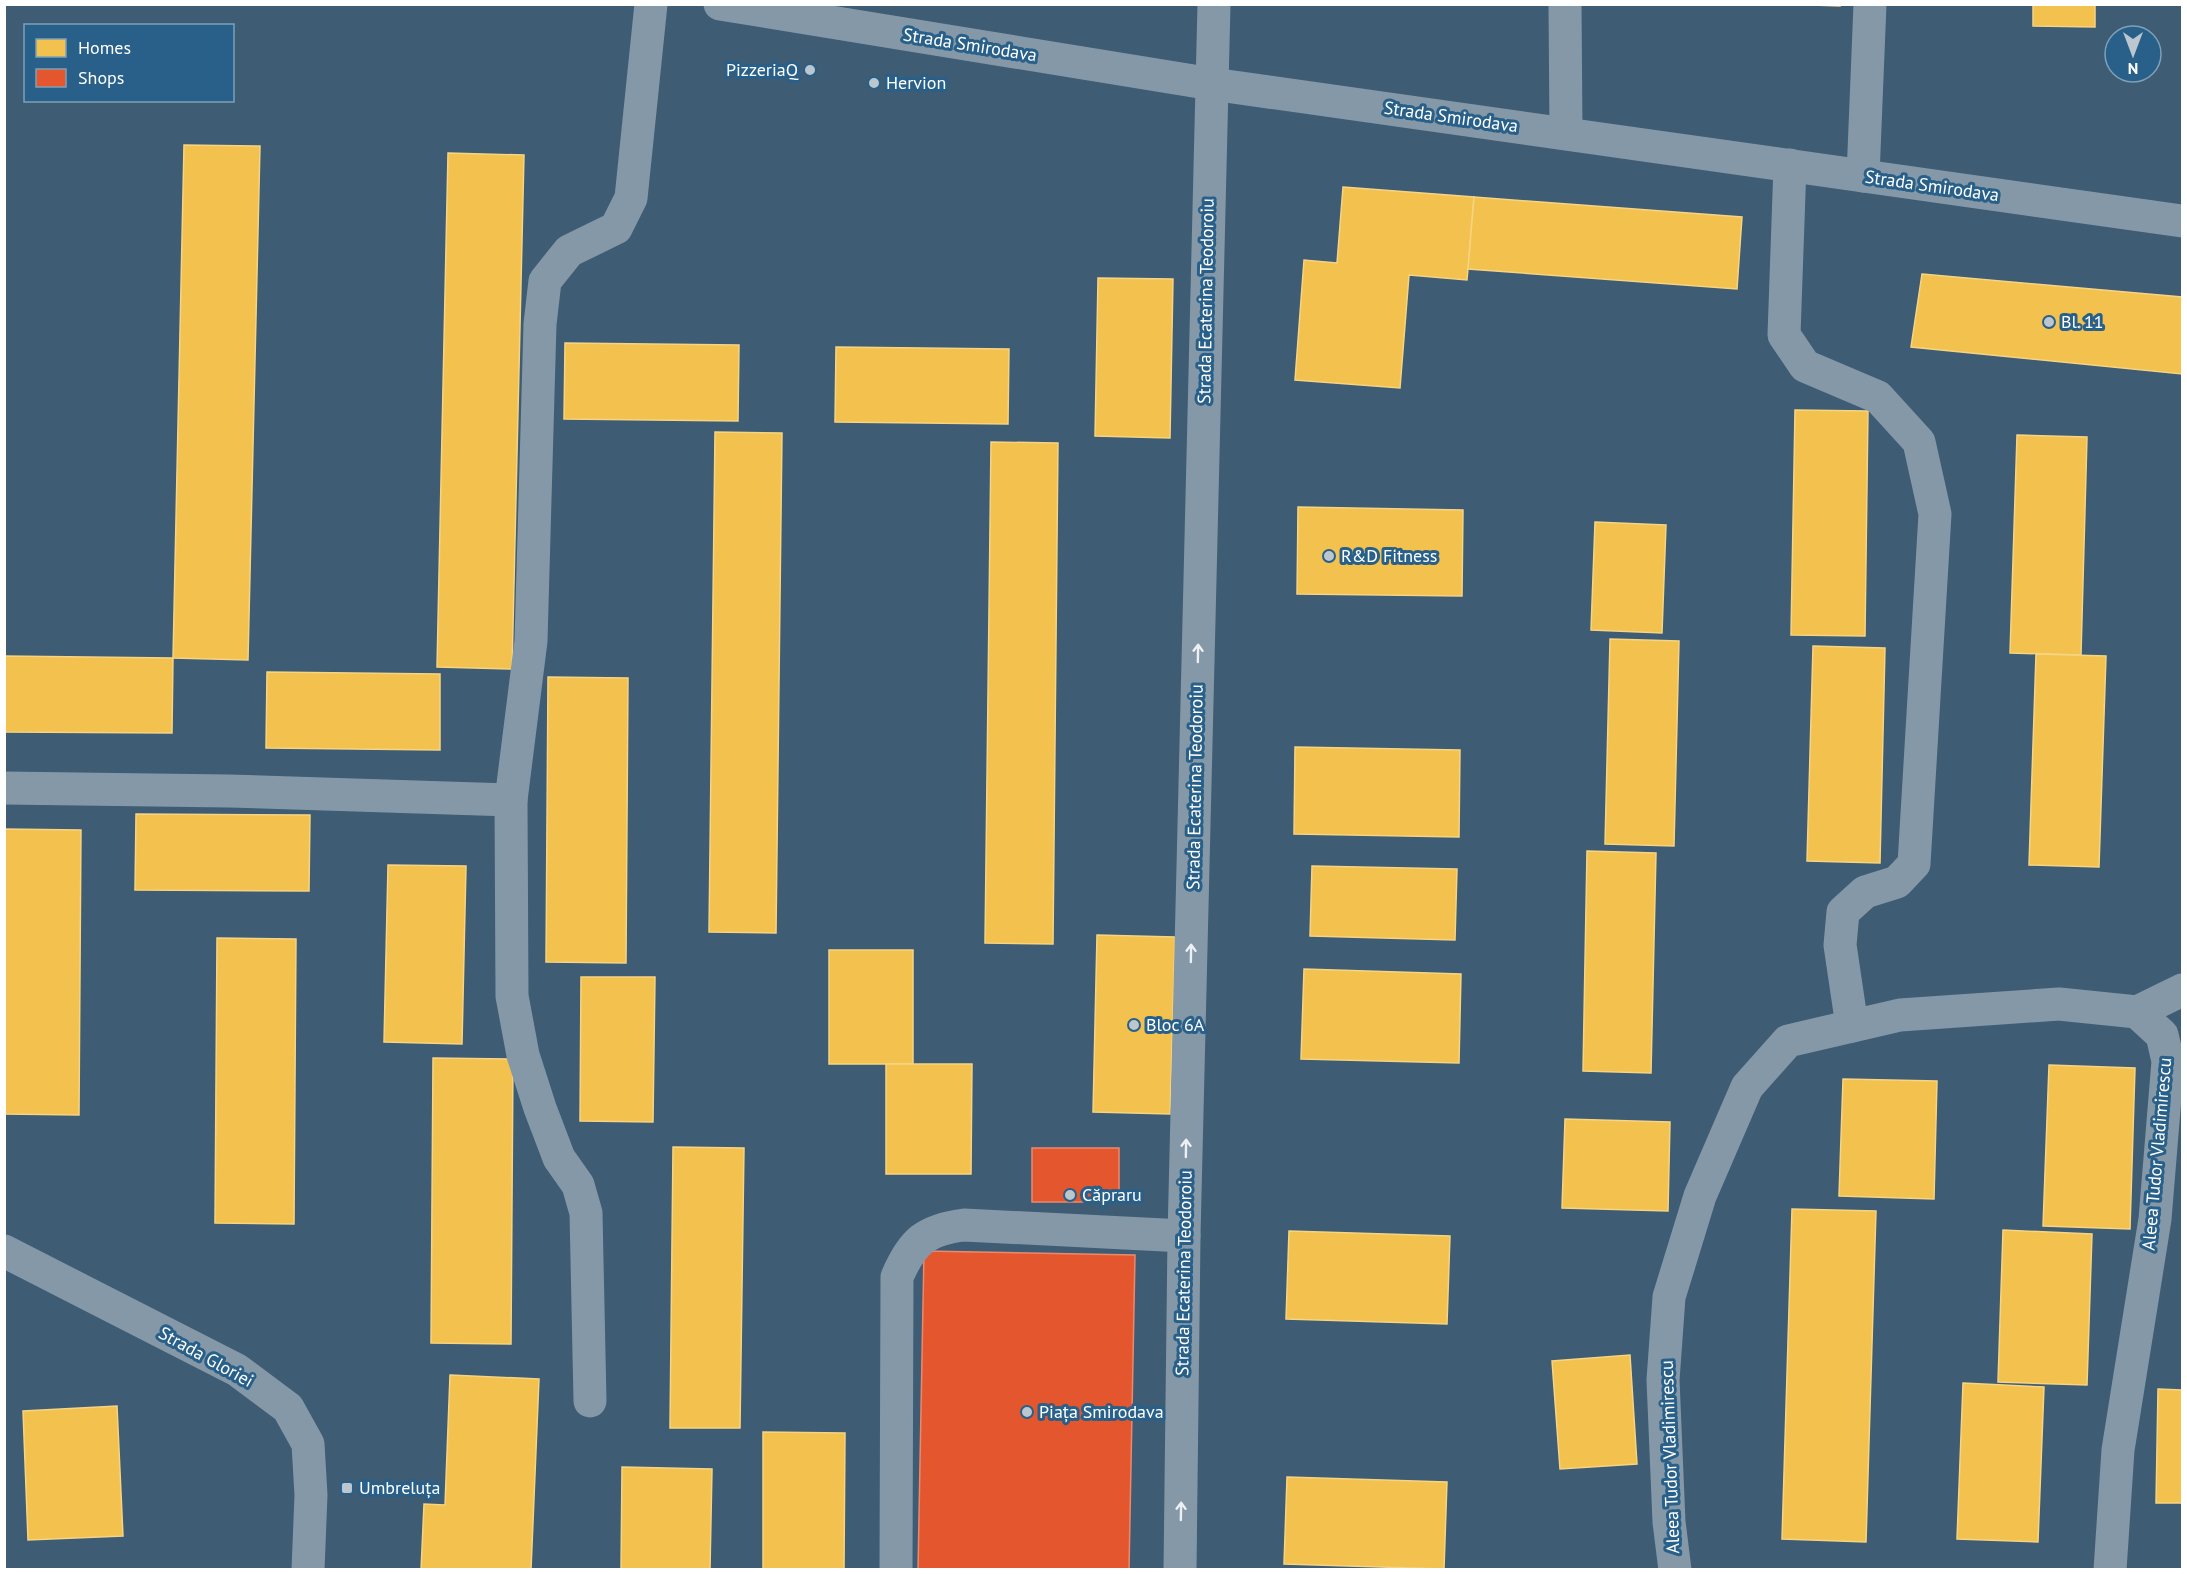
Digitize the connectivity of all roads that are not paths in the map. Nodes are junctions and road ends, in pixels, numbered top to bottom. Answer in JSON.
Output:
{"nodes":[{"id":1,"x":651,"y":4,"type":"edge"},
{"id":2,"x":720,"y":4,"type":"edge"},
{"id":3,"x":1214,"y":4,"type":"edge"},
{"id":4,"x":1565,"y":4,"type":"edge"},
{"id":5,"x":1870,"y":4,"type":"edge"},
{"id":6,"x":1212,"y":84,"type":"junction"},
{"id":7,"x":1566,"y":133,"type":"junction"},
{"id":8,"x":1790,"y":165,"type":"junction"},
{"id":9,"x":1863,"y":176,"type":"junction"},
{"id":10,"x":2182,"y":221,"type":"edge"},
{"id":11,"x":4,"y":788,"type":"edge"},
{"id":12,"x":511,"y":800,"type":"junction"},
{"id":13,"x":2182,"y":990,"type":"edge"},
{"id":14,"x":2137,"y":1012,"type":"junction"},
{"id":15,"x":1852,"y":1026,"type":"junction"},
{"id":16,"x":1184,"y":1236,"type":"junction"},
{"id":17,"x":4,"y":1251,"type":"edge"},
{"id":18,"x":590,"y":1401,"type":"dead end"},
{"id":19,"x":308,"y":1569,"type":"edge"},
{"id":20,"x":896,"y":1569,"type":"edge"},
{"id":21,"x":1180,"y":1569,"type":"edge"},
{"id":22,"x":1675,"y":1569,"type":"edge"},
{"id":23,"x":2110,"y":1569,"type":"edge"}],
"edges":[{"from":1,"to":12,"type":"street"},
{"from":2,"to":6,"type":"street","name":"Strada Smirodava"},
{"from":3,"to":6,"type":"street","name":"Strada Ecaterina Teodoroiu"},
{"from":4,"to":7,"type":"street"},
{"from":5,"to":9,"type":"street"},
{"from":6,"to":7,"type":"street","name":"Strada Smirodava"},
{"from":16,"to":6,"type":"street","name":"Strada Ecaterina Teodoroiu","one_way":true},
{"from":7,"to":8,"type":"street","name":"Strada Smirodava"},
{"from":8,"to":9,"type":"street","name":"Strada Smirodava"},
{"from":8,"to":15,"type":"street"},
{"from":9,"to":10,"type":"street","name":"Strada Smirodava"},
{"from":11,"to":12,"type":"street"},
{"from":12,"to":18,"type":"street"},
{"from":13,"to":14,"type":"street"},
{"from":14,"to":15,"type":"street","name":"Aleea Tudor Vladimirescu"},
{"from":14,"to":23,"type":"street","name":"Aleea Tudor Vladimirescu"},
{"from":15,"to":22,"type":"street","name":"Aleea Tudor Vladimirescu"},
{"from":16,"to":20,"type":"street"},
{"from":21,"to":16,"type":"street","name":"Strada Ecaterina Teodoroiu","one_way":true},
{"from":17,"to":19,"type":"street","name":"Strada Gloriei"}]}
